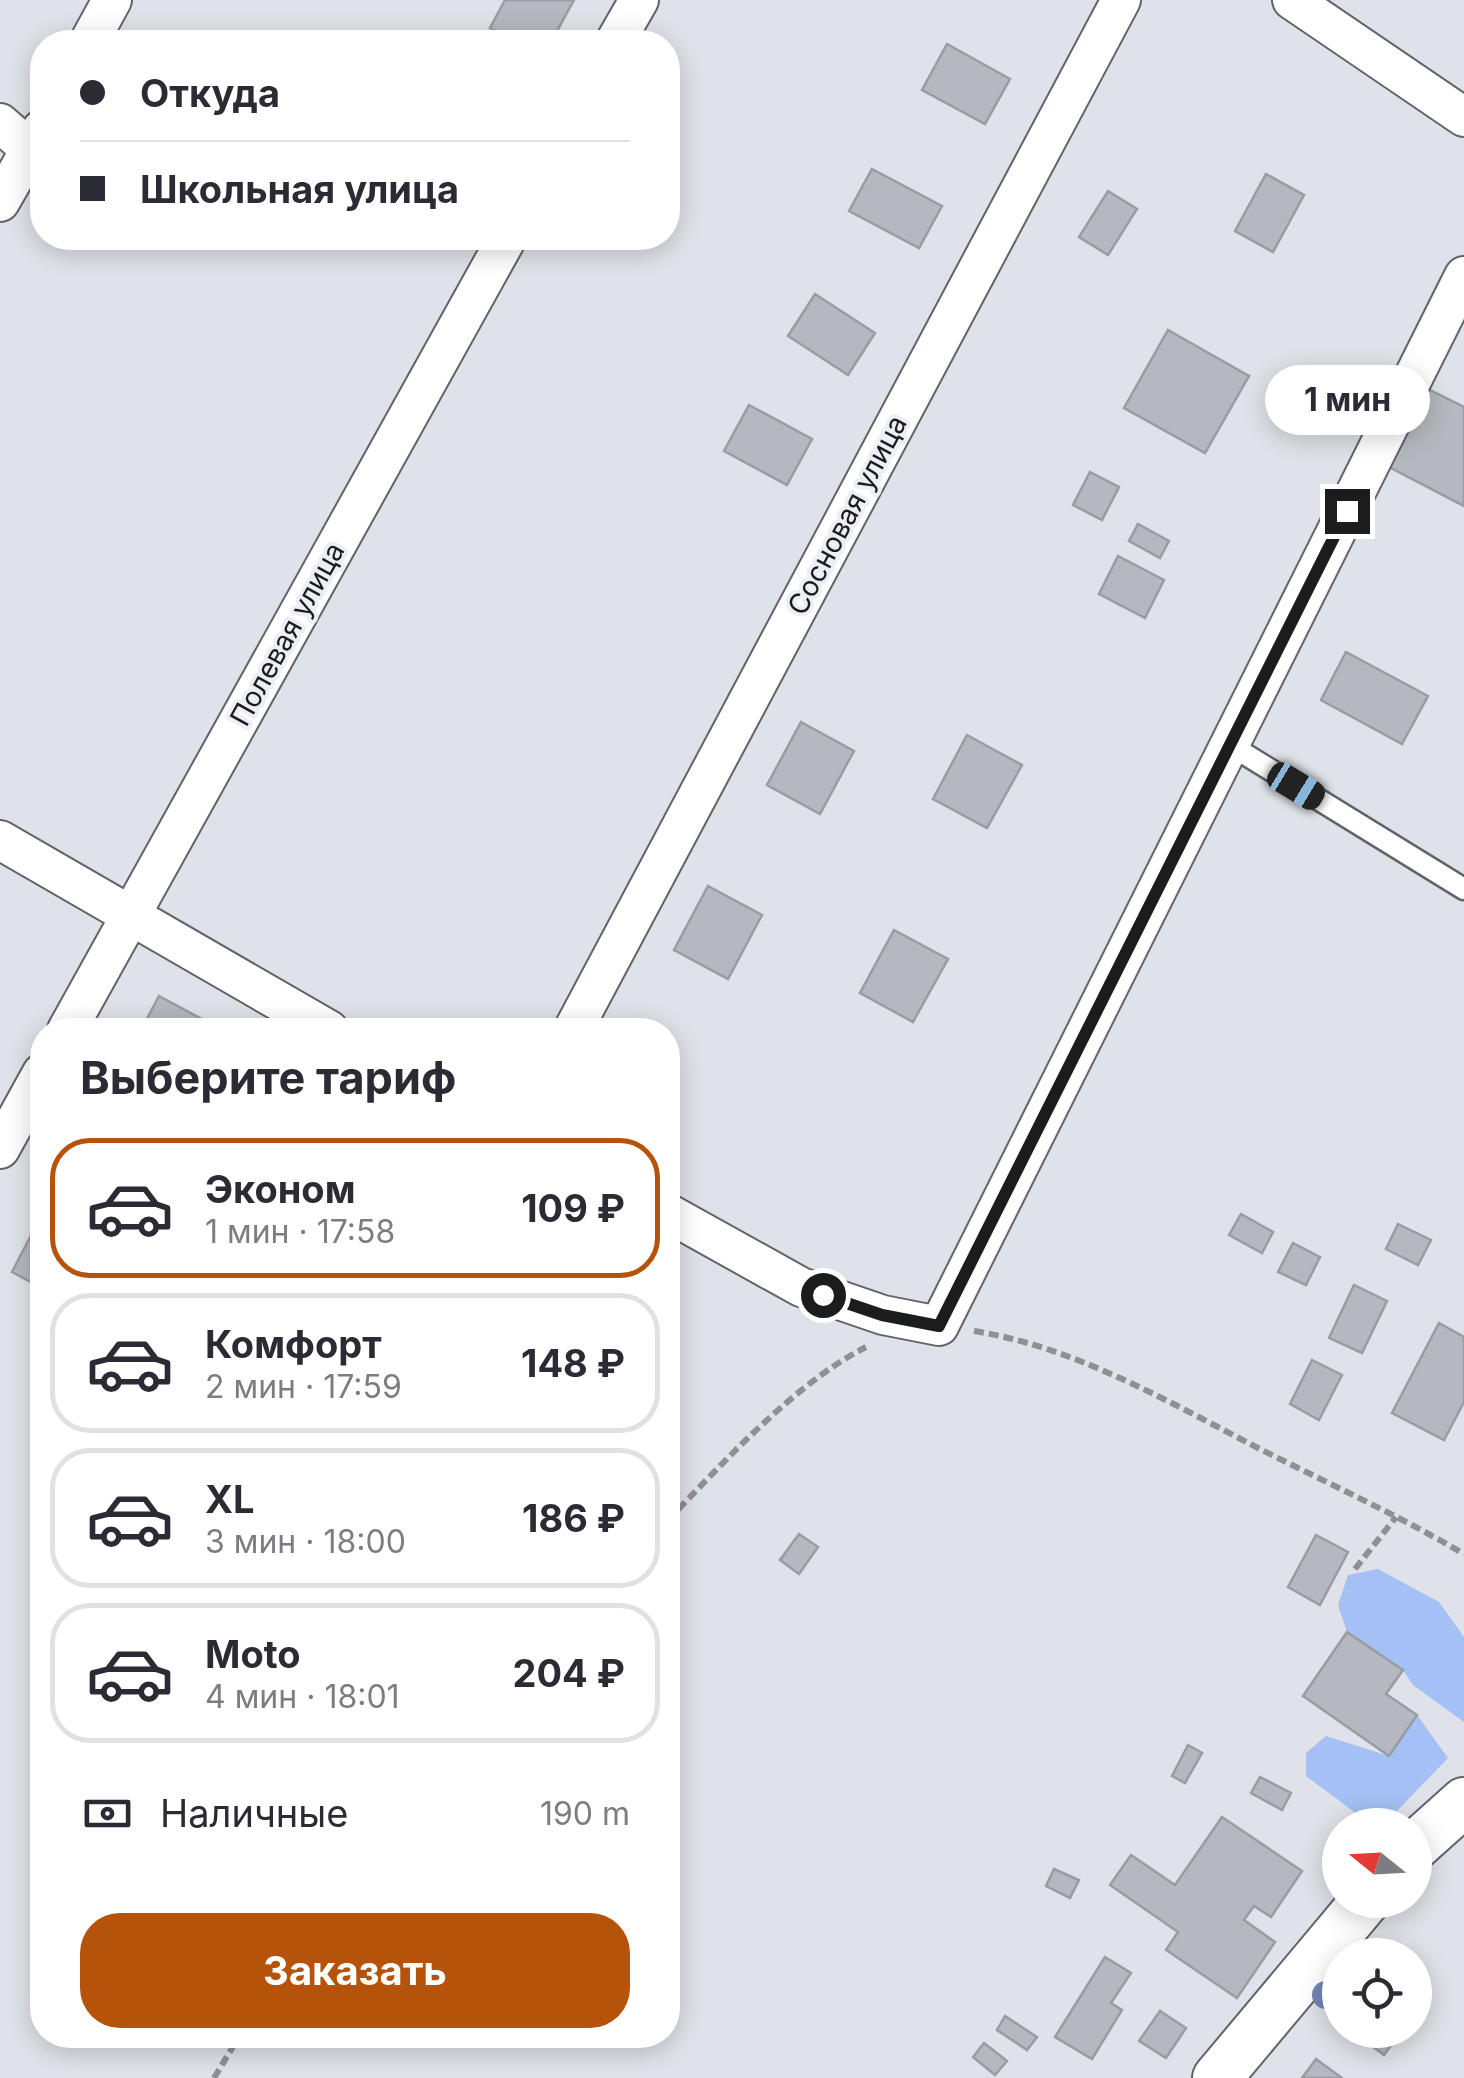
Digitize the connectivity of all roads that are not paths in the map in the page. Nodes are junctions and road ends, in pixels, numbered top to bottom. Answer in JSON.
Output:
{"nodes":[{"id":1,"x":112,"y":0,"type":"edge"},
{"id":2,"x":639,"y":0,"type":"edge"},
{"id":3,"x":1121,"y":0,"type":"edge"},
{"id":4,"x":1292,"y":0,"type":"edge"},
{"id":5,"x":96,"y":30,"type":"edge"},
{"id":6,"x":622,"y":30,"type":"edge"},
{"id":7,"x":1464,"y":117,"type":"edge"},
{"id":8,"x":0,"y":123,"type":"edge"},
{"id":9,"x":30,"y":137,"type":"edge"},
{"id":10,"x":30,"y":152,"type":"edge"},
{"id":11,"x":0,"y":202,"type":"edge"},
{"id":12,"x":500,"y":250,"type":"edge"},
{"id":13,"x":1464,"y":276,"type":"edge"},
{"id":14,"x":1230,"y":745,"type":"junction"},
{"id":15,"x":0,"y":840,"type":"edge"},
{"id":16,"x":1464,"y":889,"type":"edge"},
{"id":17,"x":131,"y":916,"type":"junction"},
{"id":18,"x":74,"y":1018,"type":"edge"},
{"id":19,"x":308,"y":1018,"type":"edge"},
{"id":20,"x":579,"y":1018,"type":"edge"},
{"id":21,"x":30,"y":1094,"type":"edge"},
{"id":22,"x":0,"y":1148,"type":"edge"},
{"id":23,"x":680,"y":1219,"type":"edge"},
{"id":24,"x":1464,"y":1802,"type":"edge"},
{"id":25,"x":1432,"y":1831,"type":"edge"},
{"id":26,"x":1351,"y":1918,"type":"edge"},
{"id":27,"x":1217,"y":2078,"type":"edge"}],
"edges":[{"from":1,"to":5,"type":"street"},
{"from":2,"to":6,"type":"street"},
{"from":3,"to":20,"type":"street","name":"Сосновая улица"},
{"from":4,"to":7,"type":"street"},
{"from":8,"to":9,"type":"street"},
{"from":10,"to":11,"type":"street"},
{"from":12,"to":17,"type":"street","name":"Полевая улица"},
{"from":13,"to":14,"type":"street"},
{"from":14,"to":16,"type":"lane"},
{"from":14,"to":23,"type":"street"},
{"from":15,"to":17,"type":"street"},
{"from":17,"to":18,"type":"street","name":"Полевая улица"},
{"from":17,"to":19,"type":"street"},
{"from":21,"to":22,"type":"street"},
{"from":24,"to":25,"type":"street"},
{"from":26,"to":27,"type":"street"}]}
